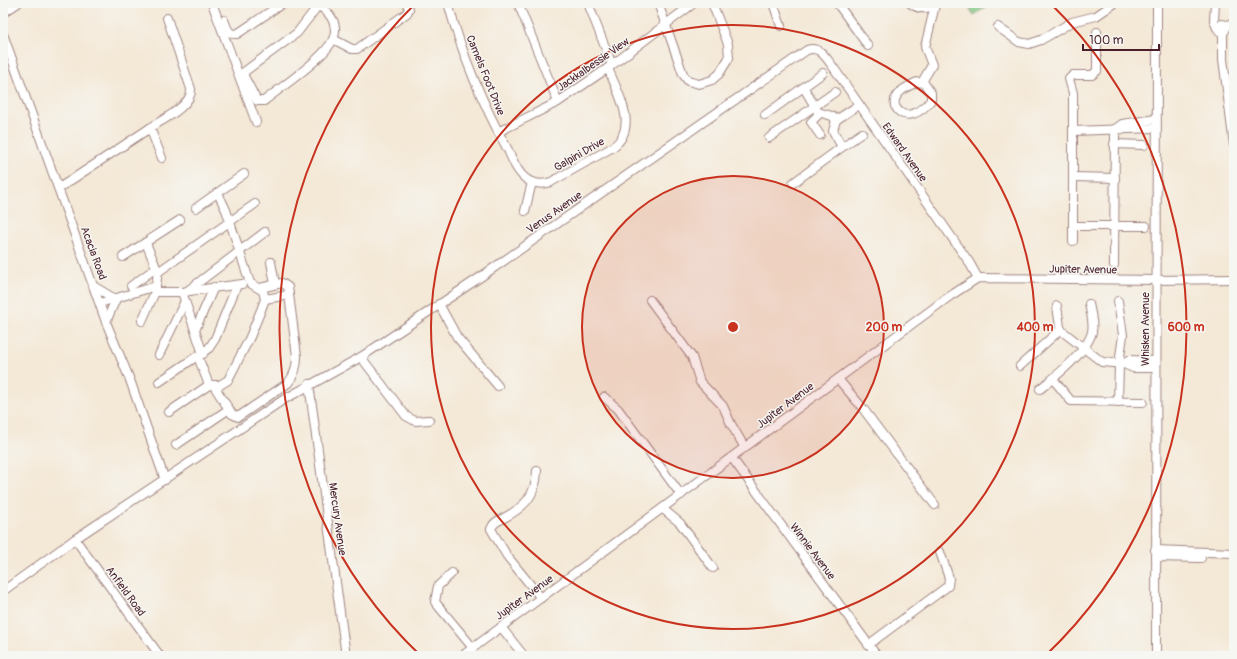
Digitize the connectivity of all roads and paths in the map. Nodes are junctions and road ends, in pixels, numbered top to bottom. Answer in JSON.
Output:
{"nodes":[{"id":1,"x":18,"y":3,"type":"edge"},
{"id":2,"x":217,"y":3,"type":"edge"},
{"id":3,"x":283,"y":3,"type":"edge"},
{"id":4,"x":408,"y":3,"type":"edge"},
{"id":5,"x":448,"y":3,"type":"edge"},
{"id":6,"x":518,"y":3,"type":"edge"},
{"id":7,"x":588,"y":3,"type":"edge"},
{"id":8,"x":658,"y":3,"type":"edge"},
{"id":9,"x":694,"y":3,"type":"edge"},
{"id":10,"x":712,"y":3,"type":"edge"},
{"id":11,"x":773,"y":3,"type":"edge"},
{"id":12,"x":837,"y":3,"type":"edge"},
{"id":13,"x":910,"y":3,"type":"edge"},
{"id":14,"x":1115,"y":3,"type":"edge"},
{"id":15,"x":1158,"y":3,"type":"edge"},
{"id":16,"x":1214,"y":3,"type":"edge"},
{"id":17,"x":937,"y":4,"type":"edge"},
{"id":18,"x":320,"y":5,"type":"edge"},
{"id":19,"x":3,"y":13,"type":"edge"},
{"id":20,"x":167,"y":18,"type":"dead end"},
{"id":21,"x":666,"y":24,"type":"junction"},
{"id":22,"x":1234,"y":24,"type":"edge"},
{"id":23,"x":782,"y":26,"type":"dead end"},
{"id":24,"x":998,"y":27,"type":"dead end"},
{"id":25,"x":1222,"y":28,"type":"junction"},
{"id":26,"x":1097,"y":32,"type":"dead end"},
{"id":27,"x":3,"y":34,"type":"edge"},
{"id":28,"x":333,"y":39,"type":"junction"},
{"id":29,"x":868,"y":46,"type":"dead end"},
{"id":30,"x":807,"y":50,"type":"joint"},
{"id":31,"x":610,"y":67,"type":"junction"},
{"id":32,"x":823,"y":73,"type":"dead end"},
{"id":33,"x":922,"y":82,"type":"junction"},
{"id":34,"x":804,"y":88,"type":"junction"},
{"id":35,"x":836,"y":92,"type":"dead end"},
{"id":36,"x":558,"y":102,"type":"junction"},
{"id":37,"x":859,"y":104,"type":"junction"},
{"id":38,"x":817,"y":110,"type":"junction"},
{"id":39,"x":765,"y":115,"type":"dead end"},
{"id":40,"x":1156,"y":119,"type":"junction"},
{"id":41,"x":836,"y":120,"type":"junction"},
{"id":42,"x":256,"y":122,"type":"dead end"},
{"id":43,"x":150,"y":128,"type":"junction"},
{"id":44,"x":1156,"y":128,"type":"junction"},
{"id":45,"x":1115,"y":129,"type":"junction"},
{"id":46,"x":1073,"y":131,"type":"junction"},
{"id":47,"x":498,"y":132,"type":"junction"},
{"id":48,"x":862,"y":133,"type":"dead end"},
{"id":49,"x":820,"y":135,"type":"dead end"},
{"id":50,"x":769,"y":138,"type":"dead end"},
{"id":51,"x":1114,"y":144,"type":"junction"},
{"id":52,"x":1144,"y":145,"type":"dead end"},
{"id":53,"x":1234,"y":145,"type":"edge"},
{"id":54,"x":842,"y":147,"type":"junction"},
{"id":55,"x":162,"y":158,"type":"dead end"},
{"id":56,"x":244,"y":174,"type":"dead end"},
{"id":57,"x":1073,"y":177,"type":"junction"},
{"id":58,"x":1114,"y":178,"type":"junction"},
{"id":59,"x":532,"y":182,"type":"junction"},
{"id":60,"x":793,"y":183,"type":"dead end"},
{"id":61,"x":60,"y":188,"type":"junction"},
{"id":62,"x":218,"y":193,"type":"junction"},
{"id":63,"x":255,"y":204,"type":"dead end"},
{"id":64,"x":196,"y":208,"type":"dead end"},
{"id":65,"x":525,"y":210,"type":"dead end"},
{"id":66,"x":180,"y":220,"type":"dead end"},
{"id":67,"x":229,"y":223,"type":"junction"},
{"id":68,"x":1073,"y":226,"type":"junction"},
{"id":69,"x":1115,"y":226,"type":"junction"},
{"id":70,"x":1146,"y":226,"type":"dead end"},
{"id":71,"x":265,"y":232,"type":"dead end"},
{"id":72,"x":1073,"y":241,"type":"dead end"},
{"id":73,"x":146,"y":242,"type":"junction"},
{"id":74,"x":240,"y":251,"type":"junction"},
{"id":75,"x":123,"y":257,"type":"dead end"},
{"id":76,"x":272,"y":262,"type":"dead end"},
{"id":77,"x":1114,"y":265,"type":"dead end"},
{"id":78,"x":157,"y":270,"type":"junction"},
{"id":79,"x":978,"y":278,"type":"junction"},
{"id":80,"x":1234,"y":279,"type":"edge"},
{"id":81,"x":1156,"y":280,"type":"junction"},
{"id":82,"x":250,"y":283,"type":"junction"},
{"id":83,"x":275,"y":284,"type":"junction"},
{"id":84,"x":237,"y":285,"type":"junction"},
{"id":85,"x":131,"y":286,"type":"dead end"},
{"id":86,"x":95,"y":287,"type":"junction"},
{"id":87,"x":214,"y":288,"type":"junction"},
{"id":88,"x":260,"y":288,"type":"junction"},
{"id":89,"x":155,"y":289,"type":"junction"},
{"id":90,"x":184,"y":292,"type":"junction"},
{"id":91,"x":289,"y":295,"type":"junction"},
{"id":92,"x":265,"y":298,"type":"junction"},
{"id":93,"x":115,"y":299,"type":"junction"},
{"id":94,"x":650,"y":300,"type":"dead end"},
{"id":95,"x":185,"y":301,"type":"junction"},
{"id":96,"x":1118,"y":301,"type":"dead end"},
{"id":97,"x":100,"y":303,"type":"junction"},
{"id":98,"x":439,"y":304,"type":"junction"},
{"id":99,"x":1089,"y":304,"type":"dead end"},
{"id":100,"x":1057,"y":306,"type":"dead end"},
{"id":101,"x":142,"y":321,"type":"dead end"},
{"id":102,"x":106,"y":322,"type":"junction"},
{"id":103,"x":196,"y":328,"type":"junction"},
{"id":104,"x":1061,"y":329,"type":"junction"},
{"id":105,"x":1084,"y":348,"type":"junction"},
{"id":106,"x":159,"y":355,"type":"dead end"},
{"id":107,"x":201,"y":355,"type":"junction"},
{"id":108,"x":361,"y":357,"type":"junction"},
{"id":109,"x":1122,"y":364,"type":"junction"},
{"id":110,"x":1156,"y":365,"type":"junction"},
{"id":111,"x":1020,"y":366,"type":"dead end"},
{"id":112,"x":838,"y":379,"type":"junction"},
{"id":113,"x":1054,"y":379,"type":"junction"},
{"id":114,"x":159,"y":382,"type":"dead end"},
{"id":115,"x":309,"y":384,"type":"junction"},
{"id":116,"x":211,"y":385,"type":"junction"},
{"id":117,"x":498,"y":386,"type":"dead end"},
{"id":118,"x":1040,"y":389,"type":"dead end"},
{"id":119,"x":604,"y":397,"type":"dead end"},
{"id":120,"x":1118,"y":402,"type":"junction"},
{"id":121,"x":1143,"y":402,"type":"dead end"},
{"id":122,"x":229,"y":409,"type":"junction"},
{"id":123,"x":169,"y":412,"type":"dead end"},
{"id":124,"x":429,"y":420,"type":"dead end"},
{"id":125,"x":176,"y":444,"type":"dead end"},
{"id":126,"x":744,"y":448,"type":"junction"},
{"id":127,"x":732,"y":458,"type":"junction"},
{"id":128,"x":537,"y":471,"type":"dead end"},
{"id":129,"x":165,"y":480,"type":"junction"},
{"id":130,"x":681,"y":495,"type":"junction"},
{"id":131,"x":935,"y":505,"type":"dead end"},
{"id":132,"x":663,"y":508,"type":"junction"},
{"id":133,"x":75,"y":539,"type":"junction"},
{"id":134,"x":940,"y":552,"type":"dead end"},
{"id":135,"x":1155,"y":553,"type":"junction"},
{"id":136,"x":1234,"y":553,"type":"edge"},
{"id":137,"x":1234,"y":558,"type":"edge"},
{"id":138,"x":714,"y":568,"type":"dead end"},
{"id":139,"x":452,"y":573,"type":"dead end"},
{"id":140,"x":3,"y":591,"type":"edge"},
{"id":141,"x":541,"y":598,"type":"junction"},
{"id":142,"x":502,"y":627,"type":"junction"},
{"id":143,"x":868,"y":644,"type":"junction"},
{"id":144,"x":473,"y":648,"type":"junction"},
{"id":145,"x":160,"y":656,"type":"edge"},
{"id":146,"x":346,"y":656,"type":"edge"},
{"id":147,"x":462,"y":656,"type":"edge"},
{"id":148,"x":524,"y":656,"type":"edge"},
{"id":149,"x":877,"y":656,"type":"edge"},
{"id":150,"x":1156,"y":656,"type":"edge"}],
"edges":[{"from":1,"to":19,"type":"street"},
{"from":2,"to":3,"type":"street"},
{"from":2,"to":42,"type":"street"},
{"from":4,"to":28,"type":"street"},
{"from":5,"to":47,"type":"street","name":"Camels Foot Drive"},
{"from":6,"to":36,"type":"street"},
{"from":7,"to":31,"type":"street","name":"Galpini Drive"},
{"from":8,"to":21,"type":"street"},
{"from":9,"to":21,"type":"street","name":"Jackkalbessie View"},
{"from":10,"to":21,"type":"street"},
{"from":11,"to":23,"type":"street"},
{"from":12,"to":29,"type":"street"},
{"from":13,"to":17,"type":"street"},
{"from":14,"to":24,"type":"street"},
{"from":15,"to":40,"type":"street","name":"Whisken Avenue"},
{"from":16,"to":25,"type":"street"},
{"from":17,"to":33,"type":"street"},
{"from":18,"to":28,"type":"street"},
{"from":18,"to":28,"type":"street"},
{"from":20,"to":43,"type":"street"},
{"from":21,"to":31,"type":"street","name":"Jackkalbessie View"},
{"from":22,"to":25,"type":"street"},
{"from":25,"to":53,"type":"street"},
{"from":26,"to":46,"type":"street"},
{"from":27,"to":61,"type":"street","name":"Acacia Road"},
{"from":30,"to":37,"type":"street","name":"Edward Avenue"},
{"from":30,"to":98,"type":"street","name":"Venus Avenue"},
{"from":31,"to":36,"type":"street","name":"Jackkalbessie View"},
{"from":31,"to":59,"type":"street","name":"Galpini Drive"},
{"from":32,"to":34,"type":"street"},
{"from":33,"to":33,"type":"street"},
{"from":34,"to":38,"type":"street"},
{"from":34,"to":39,"type":"street"},
{"from":35,"to":38,"type":"street"},
{"from":36,"to":47,"type":"street","name":"Jackkalbessie View"},
{"from":37,"to":41,"type":"street"},
{"from":37,"to":79,"type":"street","name":"Edward Avenue"},
{"from":38,"to":41,"type":"street"},
{"from":38,"to":49,"type":"street"},
{"from":38,"to":50,"type":"street"},
{"from":40,"to":44,"type":"street","name":"Whisken Avenue"},
{"from":40,"to":45,"type":"street"},
{"from":41,"to":54,"type":"street"},
{"from":43,"to":55,"type":"street"},
{"from":43,"to":61,"type":"street"},
{"from":44,"to":45,"type":"street"},
{"from":44,"to":81,"type":"street","name":"Whisken Avenue"},
{"from":45,"to":46,"type":"street"},
{"from":45,"to":51,"type":"street"},
{"from":46,"to":57,"type":"street"},
{"from":47,"to":59,"type":"street"},
{"from":48,"to":54,"type":"street"},
{"from":51,"to":52,"type":"street"},
{"from":51,"to":58,"type":"street"},
{"from":54,"to":60,"type":"street"},
{"from":56,"to":62,"type":"street"},
{"from":57,"to":58,"type":"street"},
{"from":57,"to":68,"type":"street"},
{"from":58,"to":69,"type":"street"},
{"from":59,"to":65,"type":"street"},
{"from":61,"to":86,"type":"street","name":"Acacia Road"},
{"from":62,"to":64,"type":"street"},
{"from":62,"to":67,"type":"street"},
{"from":63,"to":67,"type":"street"},
{"from":66,"to":73,"type":"street"},
{"from":67,"to":74,"type":"street"},
{"from":67,"to":78,"type":"street"},
{"from":68,"to":69,"type":"street"},
{"from":68,"to":72,"type":"street"},
{"from":69,"to":70,"type":"street"},
{"from":69,"to":77,"type":"street"},
{"from":71,"to":74,"type":"street"},
{"from":73,"to":75,"type":"street"},
{"from":73,"to":78,"type":"street"},
{"from":74,"to":82,"type":"street"},
{"from":74,"to":90,"type":"street"},
{"from":76,"to":83,"type":"street"},
{"from":78,"to":85,"type":"street"},
{"from":78,"to":89,"type":"street"},
{"from":79,"to":81,"type":"street","name":"Jupiter Avenue"},
{"from":79,"to":112,"type":"street","name":"Jupiter Avenue"},
{"from":80,"to":81,"type":"street","name":"Jupiter Avenue"},
{"from":81,"to":110,"type":"street","name":"Whisken Avenue"},
{"from":82,"to":84,"type":"street"},
{"from":82,"to":88,"type":"street"},
{"from":83,"to":88,"type":"street"},
{"from":83,"to":91,"type":"street"},
{"from":84,"to":87,"type":"street"},
{"from":84,"to":107,"type":"street"},
{"from":86,"to":93,"type":"street"},
{"from":86,"to":97,"type":"street","name":"Acacia Road"},
{"from":87,"to":90,"type":"street"},
{"from":87,"to":103,"type":"street"},
{"from":88,"to":92,"type":"street"},
{"from":89,"to":90,"type":"street"},
{"from":89,"to":93,"type":"street"},
{"from":89,"to":101,"type":"street"},
{"from":90,"to":95,"type":"street"},
{"from":91,"to":92,"type":"street"},
{"from":91,"to":122,"type":"street"},
{"from":92,"to":116,"type":"street"},
{"from":93,"to":97,"type":"street"},
{"from":93,"to":102,"type":"street"},
{"from":94,"to":126,"type":"street"},
{"from":95,"to":103,"type":"street"},
{"from":95,"to":106,"type":"street"},
{"from":96,"to":109,"type":"street"},
{"from":97,"to":102,"type":"street","name":"Acacia Road"},
{"from":98,"to":108,"type":"street","name":"Venus Avenue"},
{"from":98,"to":117,"type":"street"},
{"from":99,"to":105,"type":"street"},
{"from":100,"to":104,"type":"street"},
{"from":102,"to":129,"type":"street","name":"Acacia Road"},
{"from":103,"to":107,"type":"street"},
{"from":104,"to":105,"type":"street"},
{"from":104,"to":111,"type":"street"},
{"from":105,"to":109,"type":"street"},
{"from":105,"to":113,"type":"street"},
{"from":107,"to":114,"type":"street"},
{"from":107,"to":116,"type":"street"},
{"from":108,"to":115,"type":"street","name":"Venus Avenue"},
{"from":108,"to":124,"type":"street"},
{"from":109,"to":110,"type":"street"},
{"from":109,"to":120,"type":"street"},
{"from":110,"to":135,"type":"street","name":"Whisken Avenue"},
{"from":112,"to":126,"type":"street","name":"Jupiter Avenue"},
{"from":112,"to":131,"type":"street"},
{"from":113,"to":118,"type":"street"},
{"from":113,"to":120,"type":"street"},
{"from":115,"to":129,"type":"street","name":"Venus Avenue"},
{"from":115,"to":146,"type":"street","name":"Mercury Avenue"},
{"from":116,"to":122,"type":"street"},
{"from":116,"to":123,"type":"street"},
{"from":119,"to":130,"type":"street"},
{"from":120,"to":121,"type":"street"},
{"from":122,"to":125,"type":"street"},
{"from":126,"to":127,"type":"street","name":"Jupiter Avenue"},
{"from":127,"to":130,"type":"street","name":"Jupiter Avenue"},
{"from":127,"to":143,"type":"street","name":"Winnie Avenue"},
{"from":128,"to":141,"type":"street"},
{"from":129,"to":133,"type":"street","name":"Venus Avenue"},
{"from":130,"to":132,"type":"street","name":"Jupiter Avenue"},
{"from":132,"to":138,"type":"street"},
{"from":132,"to":141,"type":"street","name":"Jupiter Avenue"},
{"from":133,"to":140,"type":"street","name":"Venus Avenue"},
{"from":133,"to":145,"type":"street","name":"Anfield Road"},
{"from":134,"to":143,"type":"street"},
{"from":135,"to":136,"type":"street"},
{"from":135,"to":137,"type":"street"},
{"from":135,"to":150,"type":"street","name":"Whisken Avenue"},
{"from":139,"to":144,"type":"street"},
{"from":141,"to":142,"type":"street","name":"Jupiter Avenue"},
{"from":142,"to":144,"type":"street","name":"Jupiter Avenue"},
{"from":142,"to":148,"type":"street"},
{"from":143,"to":149,"type":"street","name":"Winnie Avenue"},
{"from":144,"to":147,"type":"street","name":"Jupiter Avenue"}]}
